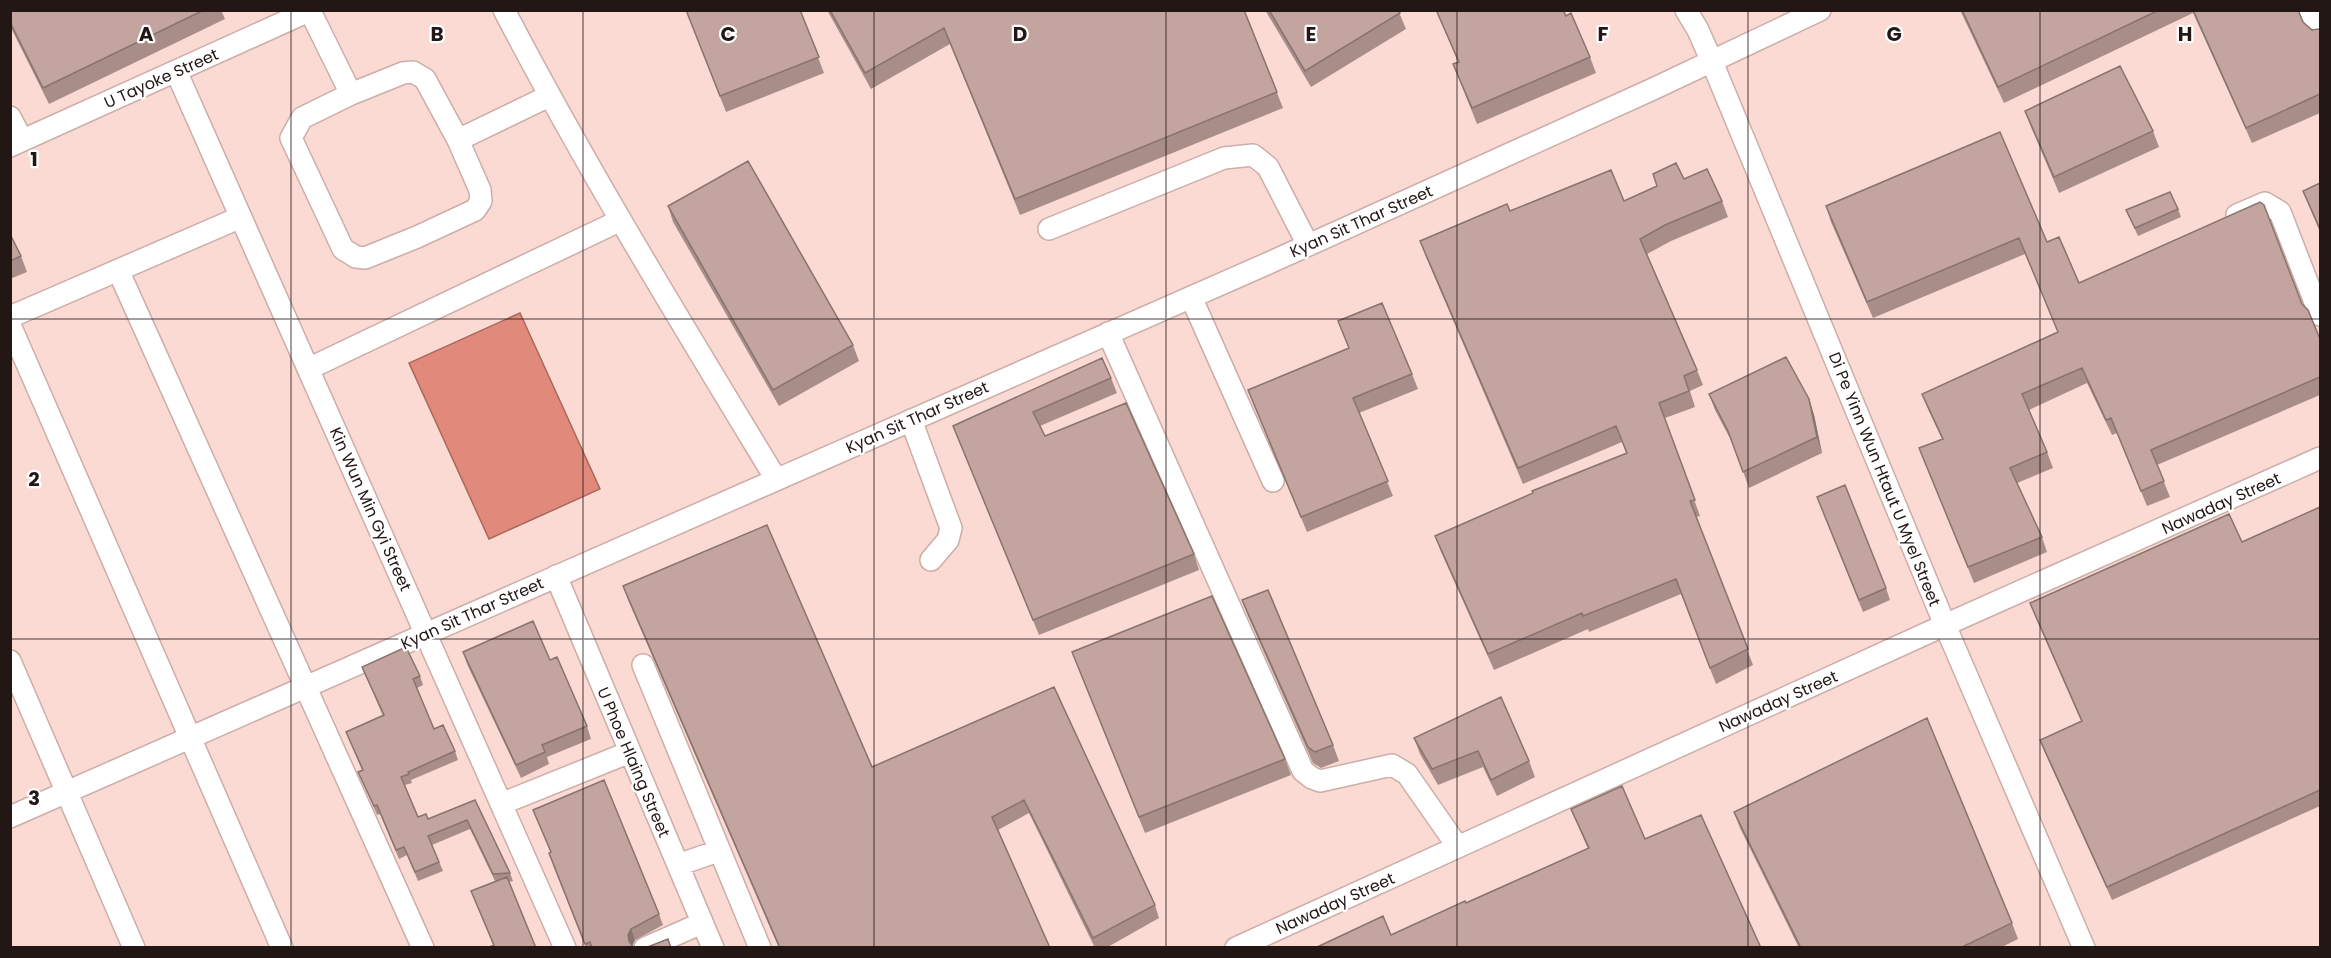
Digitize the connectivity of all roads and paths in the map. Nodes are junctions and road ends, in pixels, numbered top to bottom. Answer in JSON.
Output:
{"nodes":[{"id":1,"x":504,"y":10,"type":"edge"},
{"id":2,"x":1686,"y":10,"type":"edge"},
{"id":3,"x":1820,"y":10,"type":"edge"},
{"id":4,"x":2310,"y":10,"type":"edge"},
{"id":5,"x":310,"y":11,"type":"edge"},
{"id":6,"x":2320,"y":33,"type":"edge"},
{"id":7,"x":1712,"y":62,"type":"junction"},
{"id":8,"x":176,"y":71,"type":"junction"},
{"id":9,"x":351,"y":94,"type":"junction"},
{"id":10,"x":549,"y":96,"type":"junction"},
{"id":11,"x":10,"y":117,"type":"edge"},
{"id":12,"x":458,"y":140,"type":"junction"},
{"id":13,"x":16,"y":143,"type":"edge"},
{"id":14,"x":241,"y":217,"type":"junction"},
{"id":15,"x":619,"y":221,"type":"junction"},
{"id":16,"x":2221,"y":222,"type":"edge"},
{"id":17,"x":1049,"y":229,"type":"dead end"},
{"id":18,"x":1308,"y":245,"type":"junction"},
{"id":19,"x":118,"y":270,"type":"junction"},
{"id":20,"x":1191,"y":297,"type":"junction"},
{"id":21,"x":2320,"y":315,"type":"edge"},
{"id":22,"x":10,"y":317,"type":"edge"},
{"id":23,"x":10,"y":325,"type":"edge"},
{"id":24,"x":1108,"y":333,"type":"junction"},
{"id":25,"x":308,"y":369,"type":"junction"},
{"id":26,"x":911,"y":420,"type":"junction"},
{"id":27,"x":2320,"y":458,"type":"edge"},
{"id":28,"x":776,"y":479,"type":"junction"},
{"id":29,"x":1273,"y":481,"type":"dead end"},
{"id":30,"x":931,"y":560,"type":"dead end"},
{"id":31,"x":556,"y":576,"type":"junction"},
{"id":32,"x":1945,"y":625,"type":"junction"},
{"id":33,"x":426,"y":633,"type":"junction"},
{"id":34,"x":10,"y":661,"type":"edge"},
{"id":35,"x":643,"y":665,"type":"dead end"},
{"id":36,"x":305,"y":687,"type":"junction"},
{"id":37,"x":190,"y":737,"type":"junction"},
{"id":38,"x":630,"y":752,"type":"junction"},
{"id":39,"x":68,"y":792,"type":"junction"},
{"id":40,"x":501,"y":804,"type":"junction"},
{"id":41,"x":10,"y":817,"type":"edge"},
{"id":42,"x":1458,"y":847,"type":"junction"},
{"id":43,"x":718,"y":851,"type":"junction"},
{"id":44,"x":678,"y":865,"type":"junction"},
{"id":45,"x":702,"y":923,"type":"junction"},
{"id":46,"x":134,"y":948,"type":"edge"},
{"id":47,"x":282,"y":948,"type":"edge"},
{"id":48,"x":423,"y":948,"type":"edge"},
{"id":49,"x":565,"y":948,"type":"edge"},
{"id":50,"x":645,"y":948,"type":"edge"},
{"id":51,"x":713,"y":948,"type":"edge"},
{"id":52,"x":760,"y":948,"type":"edge"},
{"id":53,"x":1236,"y":948,"type":"edge"},
{"id":54,"x":2084,"y":948,"type":"edge"}],
"edges":[{"from":1,"to":10,"type":"street"},
{"from":2,"to":7,"type":"street","name":"Di Pe Yinn Wun Htaut U Myel Street"},
{"from":3,"to":7,"type":"street","name":"Kyan Sit Thar Street"},
{"from":4,"to":6,"type":"street"},
{"from":5,"to":8,"type":"street","name":"U Tayoke Street"},
{"from":5,"to":9,"type":"street"},
{"from":7,"to":18,"type":"street","name":"Kyan Sit Thar Street"},
{"from":7,"to":32,"type":"street","name":"Di Pe Yinn Wun Htaut U Myel Street"},
{"from":8,"to":13,"type":"street","name":"U Tayoke Street"},
{"from":8,"to":14,"type":"street","name":"Kin Wun Min Gyi Street"},
{"from":9,"to":12,"type":"street"},
{"from":9,"to":12,"type":"street"},
{"from":10,"to":12,"type":"street"},
{"from":10,"to":15,"type":"street"},
{"from":11,"to":13,"type":"street"},
{"from":14,"to":19,"type":"street"},
{"from":14,"to":25,"type":"street","name":"Kin Wun Min Gyi Street"},
{"from":15,"to":25,"type":"street"},
{"from":15,"to":28,"type":"street"},
{"from":16,"to":21,"type":"street"},
{"from":17,"to":18,"type":"street"},
{"from":18,"to":20,"type":"street","name":"Kyan Sit Thar Street"},
{"from":19,"to":22,"type":"street"},
{"from":19,"to":36,"type":"street"},
{"from":20,"to":24,"type":"street","name":"Kyan Sit Thar Street"},
{"from":20,"to":29,"type":"street"},
{"from":23,"to":37,"type":"street"},
{"from":24,"to":26,"type":"street","name":"Kyan Sit Thar Street"},
{"from":24,"to":42,"type":"street"},
{"from":25,"to":33,"type":"street","name":"Kin Wun Min Gyi Street"},
{"from":26,"to":28,"type":"street","name":"Kyan Sit Thar Street"},
{"from":26,"to":30,"type":"street"},
{"from":27,"to":32,"type":"street","name":"Nawaday Street"},
{"from":28,"to":31,"type":"street","name":"Kyan Sit Thar Street"},
{"from":31,"to":33,"type":"street","name":"Kyan Sit Thar Street"},
{"from":31,"to":38,"type":"street","name":"U Phoe Hlaing Street"},
{"from":32,"to":42,"type":"street","name":"Nawaday Street"},
{"from":32,"to":54,"type":"street","name":"Di Pe Yinn Wun Htaut U Myel Street"},
{"from":33,"to":36,"type":"street","name":"Kyan Sit Thar Street"},
{"from":33,"to":40,"type":"street","name":"Kin Wun Min Gyi Street"},
{"from":34,"to":39,"type":"street"},
{"from":35,"to":43,"type":"street"},
{"from":36,"to":37,"type":"street","name":"Kyan Sit Thar Street"},
{"from":36,"to":48,"type":"street"},
{"from":37,"to":39,"type":"street","name":"Kyan Sit Thar Street"},
{"from":37,"to":47,"type":"street"},
{"from":38,"to":40,"type":"street"},
{"from":38,"to":44,"type":"street","name":"U Phoe Hlaing Street"},
{"from":39,"to":41,"type":"street","name":"Kyan Sit Thar Street"},
{"from":39,"to":46,"type":"street"},
{"from":40,"to":49,"type":"street","name":"Kin Wun Min Gyi Street"},
{"from":42,"to":53,"type":"street","name":"Nawaday Street"},
{"from":43,"to":44,"type":"street"},
{"from":43,"to":52,"type":"street"},
{"from":44,"to":45,"type":"street","name":"U Phoe Hlaing Street"},
{"from":45,"to":50,"type":"street"},
{"from":45,"to":51,"type":"street","name":"U Phoe Hlaing Street"}]}
